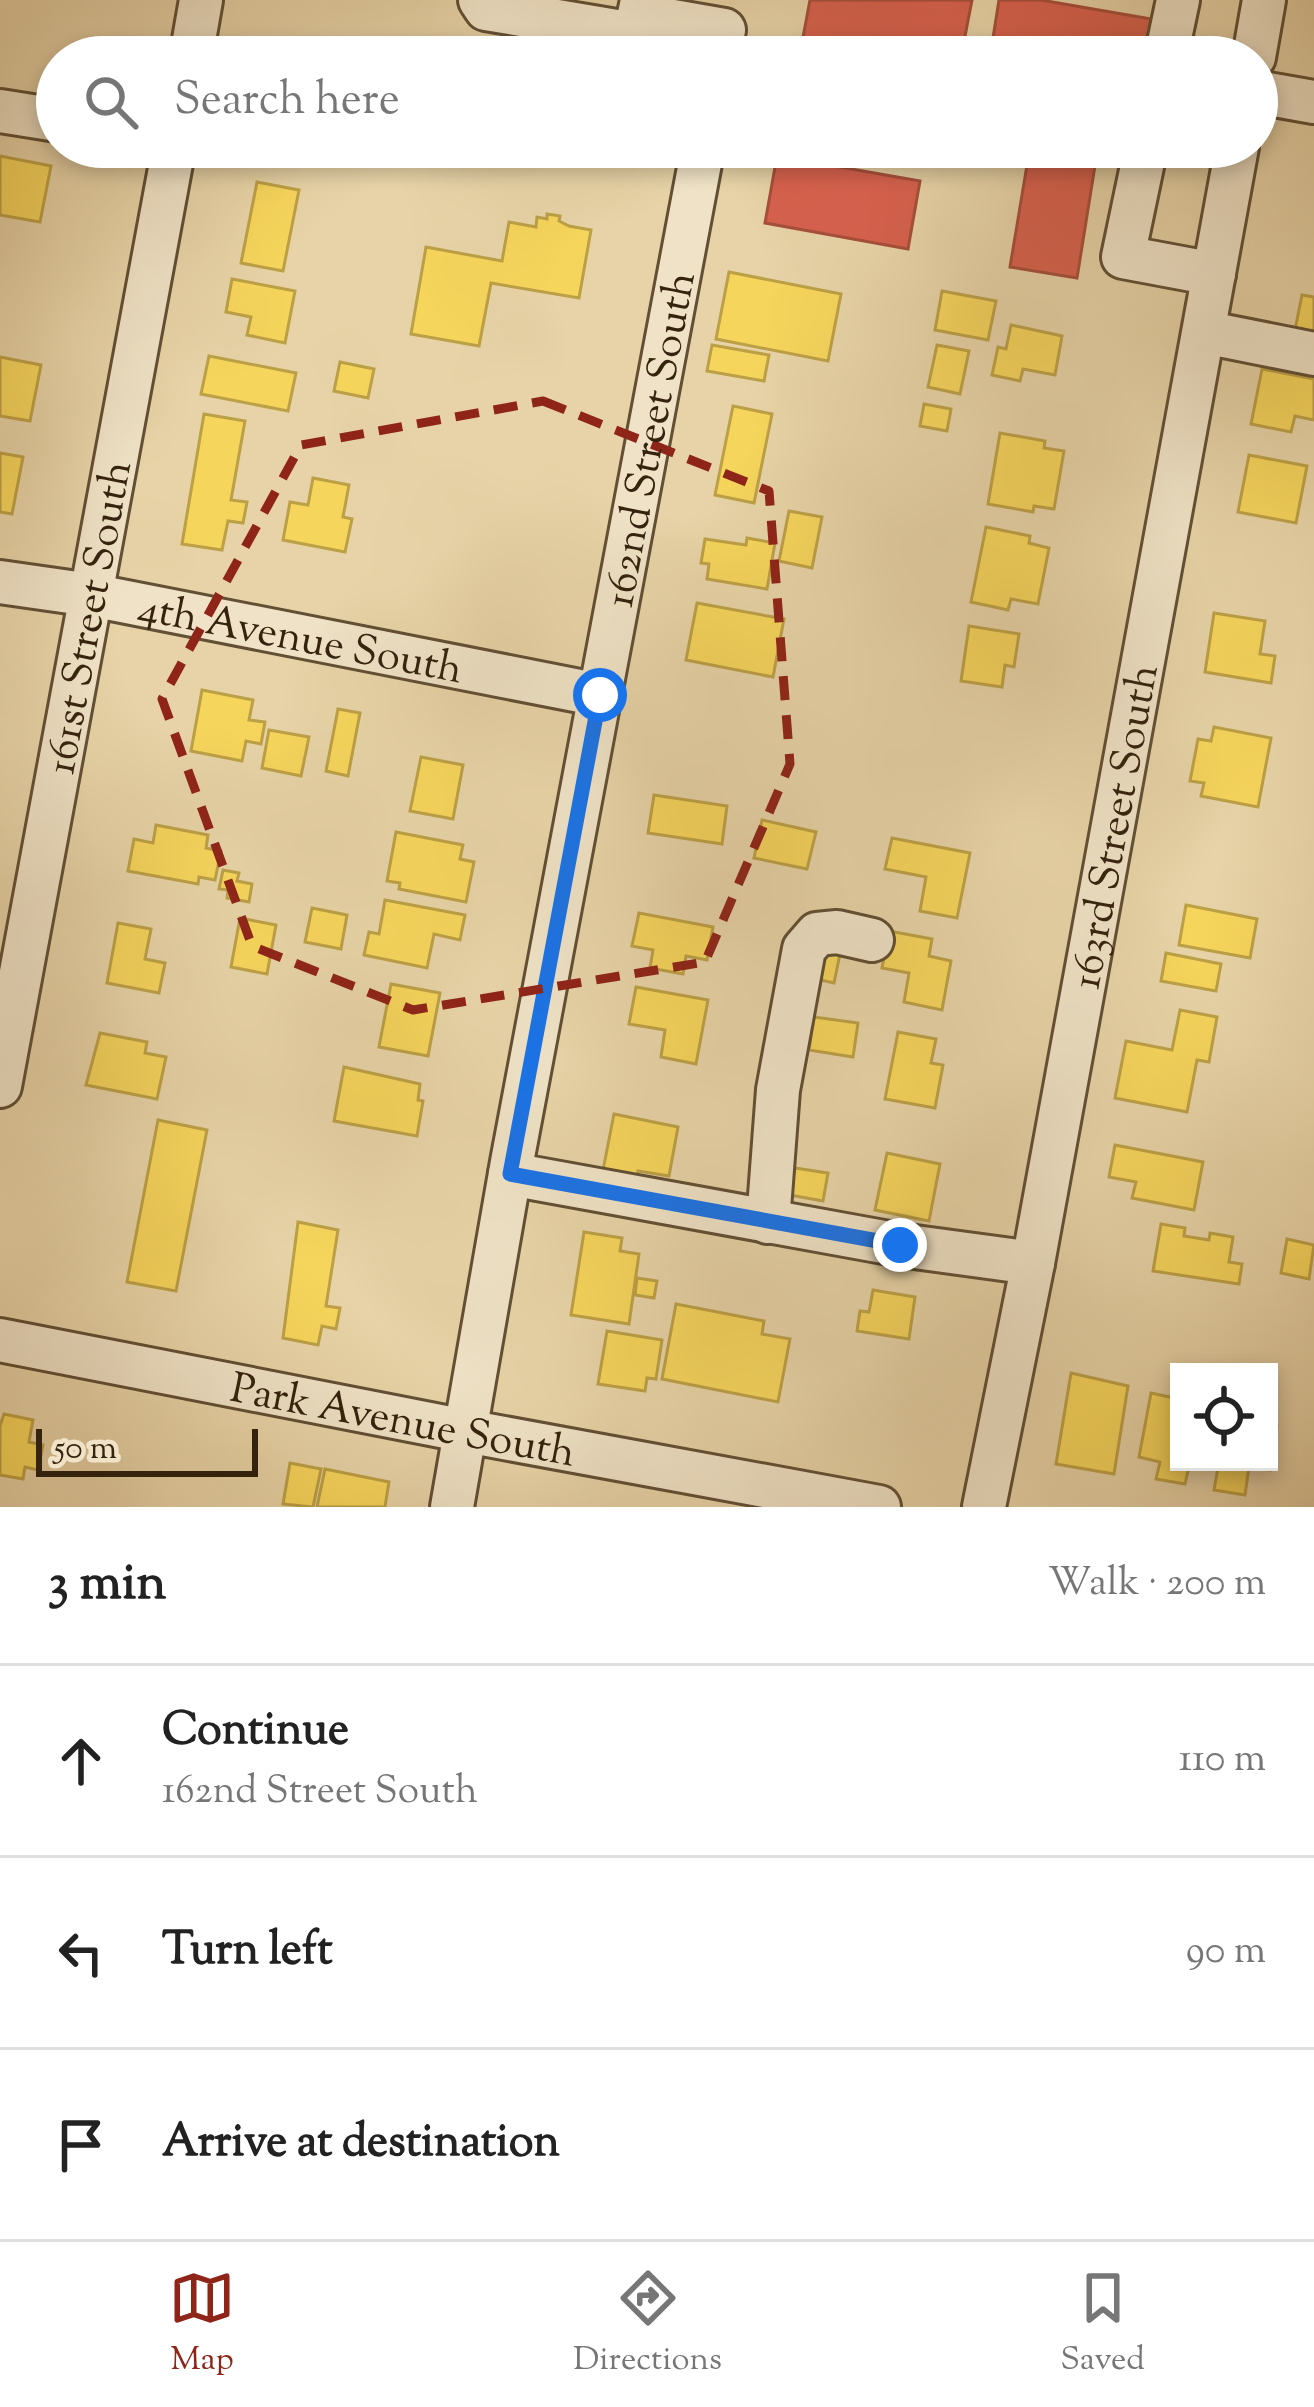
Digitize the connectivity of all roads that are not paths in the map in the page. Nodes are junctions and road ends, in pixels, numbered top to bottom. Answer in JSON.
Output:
{"nodes":[{"id":1,"x":201,"y":0,"type":"edge"},
{"id":2,"x":480,"y":0,"type":"edge"},
{"id":3,"x":1178,"y":0,"type":"edge"},
{"id":4,"x":1264,"y":0,"type":"edge"},
{"id":5,"x":640,"y":7,"type":"edge"},
{"id":6,"x":725,"y":29,"type":"edge"},
{"id":7,"x":195,"y":36,"type":"edge"},
{"id":8,"x":1170,"y":36,"type":"edge"},
{"id":9,"x":1258,"y":36,"type":"edge"},
{"id":10,"x":1278,"y":96,"type":"edge"},
{"id":11,"x":1314,"y":102,"type":"edge"},
{"id":12,"x":0,"y":111,"type":"edge"},
{"id":13,"x":36,"y":117,"type":"edge"},
{"id":14,"x":170,"y":168,"type":"edge"},
{"id":15,"x":699,"y":168,"type":"edge"},
{"id":16,"x":1142,"y":168,"type":"edge"},
{"id":17,"x":1234,"y":168,"type":"edge"},
{"id":18,"x":1214,"y":274,"type":"junction"},
{"id":19,"x":1204,"y":332,"type":"junction"},
{"id":20,"x":1314,"y":354,"type":"edge"},
{"id":21,"x":0,"y":582,"type":"edge"},
{"id":22,"x":91,"y":595,"type":"junction"},
{"id":23,"x":600,"y":695,"type":"junction"},
{"id":24,"x":872,"y":940,"type":"dead end"},
{"id":25,"x":1,"y":1075,"type":"edge"},
{"id":26,"x":510,"y":1174,"type":"junction"},
{"id":27,"x":769,"y":1222,"type":"junction"},
{"id":28,"x":1034,"y":1263,"type":"junction"},
{"id":29,"x":0,"y":1340,"type":"edge"},
{"id":30,"x":466,"y":1431,"type":"junction"},
{"id":31,"x":452,"y":1507,"type":"edge"},
{"id":32,"x":879,"y":1507,"type":"edge"},
{"id":33,"x":984,"y":1507,"type":"edge"}],
"edges":[{"from":1,"to":7,"type":"street"},
{"from":2,"to":5,"type":"street"},
{"from":3,"to":8,"type":"street"},
{"from":4,"to":9,"type":"street"},
{"from":5,"to":6,"type":"street"},
{"from":10,"to":11,"type":"street"},
{"from":12,"to":13,"type":"street"},
{"from":14,"to":22,"type":"street","name":"161st Street South"},
{"from":15,"to":23,"type":"street","name":"162nd Street South"},
{"from":16,"to":18,"type":"street"},
{"from":17,"to":18,"type":"street","name":"163rd Street South"},
{"from":18,"to":19,"type":"street","name":"163rd Street South"},
{"from":19,"to":20,"type":"street"},
{"from":19,"to":28,"type":"street","name":"163rd Street South"},
{"from":21,"to":22,"type":"street","name":"4th Avenue South"},
{"from":22,"to":23,"type":"street","name":"4th Avenue South"},
{"from":22,"to":25,"type":"street","name":"161st Street South"},
{"from":23,"to":26,"type":"street","name":"162nd Street South"},
{"from":24,"to":27,"type":"street"},
{"from":26,"to":27,"type":"street"},
{"from":26,"to":30,"type":"street","name":"162nd Street South"},
{"from":27,"to":28,"type":"street"},
{"from":28,"to":33,"type":"street","name":"163rd Street South"},
{"from":29,"to":30,"type":"street","name":"Park Avenue South"},
{"from":30,"to":31,"type":"street","name":"162nd Street South"},
{"from":30,"to":32,"type":"street","name":"Park Avenue South"}]}
